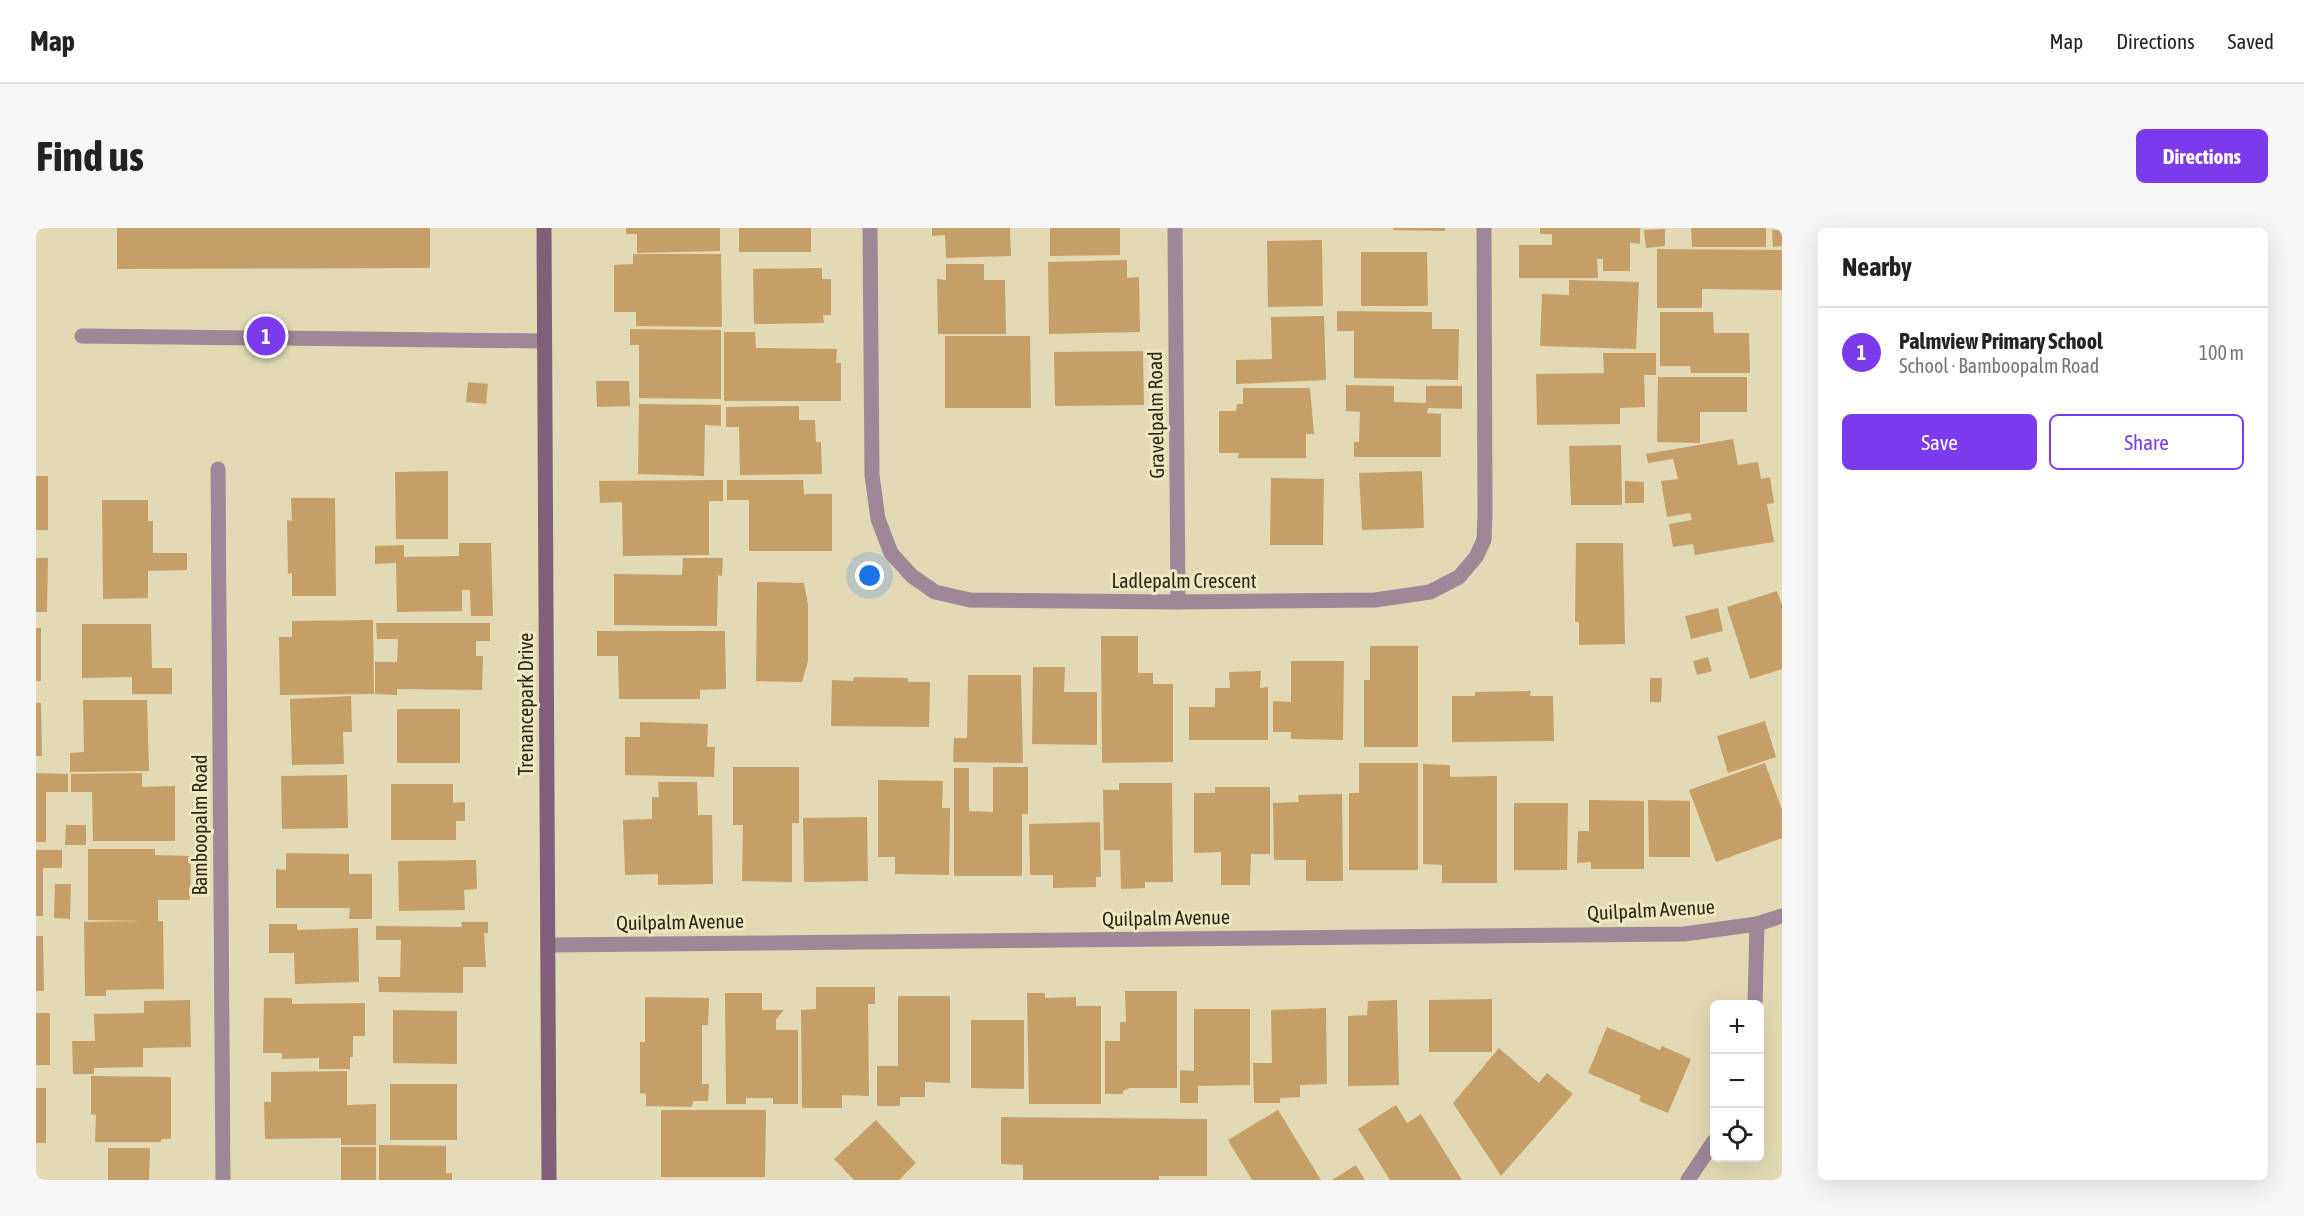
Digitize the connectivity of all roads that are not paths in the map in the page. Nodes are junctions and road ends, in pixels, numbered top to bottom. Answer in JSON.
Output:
{"nodes":[{"id":1,"x":544,"y":228,"type":"edge"},
{"id":2,"x":870,"y":228,"type":"edge"},
{"id":3,"x":1175,"y":228,"type":"edge"},
{"id":4,"x":1484,"y":228,"type":"edge"},
{"id":5,"x":82,"y":336,"type":"dead end"},
{"id":6,"x":544,"y":341,"type":"junction"},
{"id":7,"x":218,"y":469,"type":"dead end"},
{"id":8,"x":1178,"y":602,"type":"junction"},
{"id":9,"x":1782,"y":916,"type":"edge"},
{"id":10,"x":1757,"y":924,"type":"junction"},
{"id":11,"x":548,"y":945,"type":"junction"},
{"id":12,"x":1755,"y":1000,"type":"edge"},
{"id":13,"x":1710,"y":1147,"type":"edge"},
{"id":14,"x":223,"y":1180,"type":"edge"},
{"id":15,"x":549,"y":1180,"type":"edge"},
{"id":16,"x":1688,"y":1180,"type":"edge"}],
"edges":[{"from":1,"to":6,"type":"street","name":"Trenancepark Drive"},
{"from":2,"to":8,"type":"street","name":"Ladlepalm Crescent"},
{"from":3,"to":8,"type":"street","name":"Gravelpalm Road"},
{"from":4,"to":8,"type":"street","name":"Ladlepalm Crescent"},
{"from":5,"to":6,"type":"street"},
{"from":6,"to":11,"type":"street","name":"Trenancepark Drive"},
{"from":7,"to":14,"type":"street","name":"Bamboopalm Road"},
{"from":9,"to":10,"type":"street","name":"Quilpalm Avenue"},
{"from":10,"to":11,"type":"street","name":"Quilpalm Avenue"},
{"from":10,"to":12,"type":"street"},
{"from":11,"to":15,"type":"street","name":"Trenancepark Drive"},
{"from":13,"to":16,"type":"street"}]}
